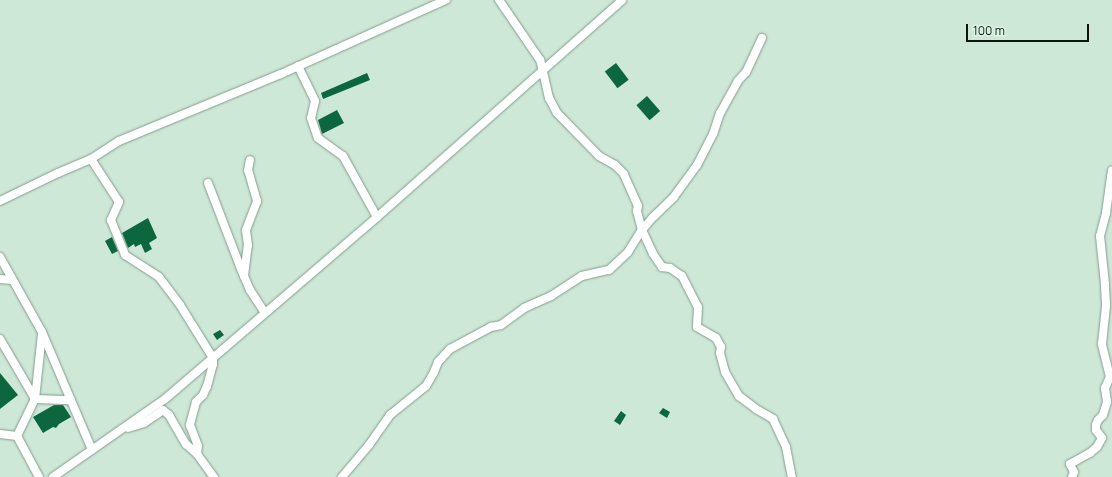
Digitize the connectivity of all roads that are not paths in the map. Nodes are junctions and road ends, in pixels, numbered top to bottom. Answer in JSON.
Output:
{"nodes":[{"id":1,"x":446,"y":0,"type":"edge"},
{"id":2,"x":499,"y":0,"type":"edge"},
{"id":3,"x":622,"y":0,"type":"edge"},
{"id":4,"x":762,"y":38,"type":"dead end"},
{"id":5,"x":298,"y":66,"type":"junction"},
{"id":6,"x":544,"y":69,"type":"junction"},
{"id":7,"x":91,"y":159,"type":"junction"},
{"id":8,"x":250,"y":160,"type":"dead end"},
{"id":9,"x":1112,"y":170,"type":"edge"},
{"id":10,"x":208,"y":183,"type":"dead end"},
{"id":11,"x":0,"y":202,"type":"edge"},
{"id":12,"x":377,"y":217,"type":"junction"},
{"id":13,"x":642,"y":230,"type":"junction"},
{"id":14,"x":0,"y":257,"type":"edge"},
{"id":15,"x":244,"y":276,"type":"junction"},
{"id":16,"x":0,"y":279,"type":"edge"},
{"id":17,"x":12,"y":280,"type":"junction"},
{"id":18,"x":265,"y":313,"type":"junction"},
{"id":19,"x":42,"y":332,"type":"junction"},
{"id":20,"x":0,"y":339,"type":"edge"},
{"id":21,"x":213,"y":358,"type":"junction"},
{"id":22,"x":35,"y":399,"type":"junction"},
{"id":23,"x":71,"y":400,"type":"junction"},
{"id":24,"x":122,"y":429,"type":"junction"},
{"id":25,"x":0,"y":434,"type":"edge"},
{"id":26,"x":17,"y":436,"type":"junction"},
{"id":27,"x":92,"y":450,"type":"junction"},
{"id":28,"x":197,"y":454,"type":"junction"},
{"id":29,"x":39,"y":477,"type":"edge"},
{"id":30,"x":54,"y":477,"type":"edge"},
{"id":31,"x":214,"y":477,"type":"edge"},
{"id":32,"x":342,"y":477,"type":"edge"},
{"id":33,"x":792,"y":477,"type":"edge"},
{"id":34,"x":1072,"y":477,"type":"edge"}],
"edges":[{"from":1,"to":5,"type":"street"},
{"from":2,"to":6,"type":"street"},
{"from":3,"to":6,"type":"street"},
{"from":4,"to":13,"type":"street"},
{"from":5,"to":7,"type":"street"},
{"from":5,"to":12,"type":"street"},
{"from":6,"to":12,"type":"street"},
{"from":6,"to":13,"type":"street"},
{"from":7,"to":11,"type":"street"},
{"from":7,"to":21,"type":"street"},
{"from":8,"to":15,"type":"street"},
{"from":9,"to":34,"type":"street"},
{"from":10,"to":15,"type":"street"},
{"from":12,"to":18,"type":"street"},
{"from":13,"to":32,"type":"street"},
{"from":13,"to":33,"type":"street"},
{"from":14,"to":17,"type":"street"},
{"from":15,"to":18,"type":"street"},
{"from":16,"to":17,"type":"street"},
{"from":17,"to":19,"type":"street"},
{"from":18,"to":21,"type":"street"},
{"from":19,"to":22,"type":"street"},
{"from":19,"to":23,"type":"street"},
{"from":20,"to":22,"type":"street"},
{"from":21,"to":24,"type":"street"},
{"from":21,"to":28,"type":"street"},
{"from":22,"to":23,"type":"street"},
{"from":22,"to":26,"type":"street"},
{"from":23,"to":27,"type":"street"},
{"from":24,"to":27,"type":"street"},
{"from":24,"to":28,"type":"street"},
{"from":25,"to":26,"type":"street"},
{"from":26,"to":29,"type":"street"},
{"from":27,"to":30,"type":"street"},
{"from":28,"to":31,"type":"street"}]}
